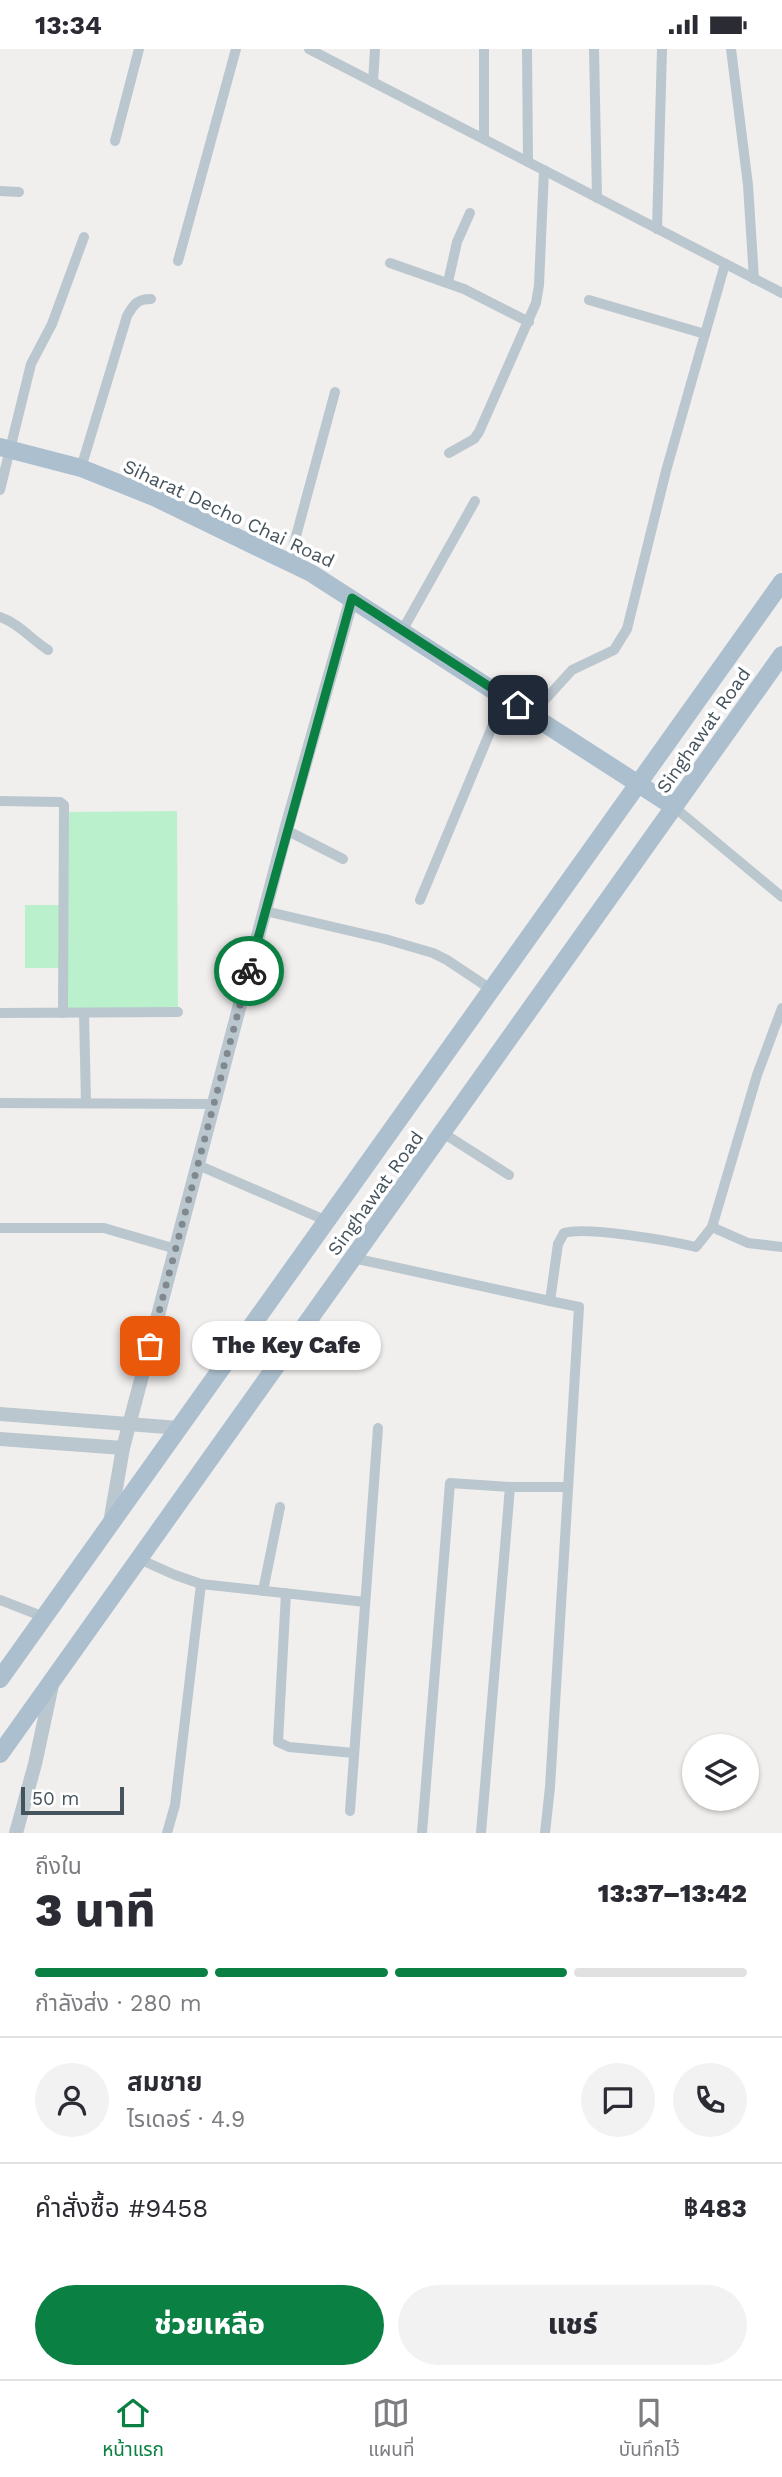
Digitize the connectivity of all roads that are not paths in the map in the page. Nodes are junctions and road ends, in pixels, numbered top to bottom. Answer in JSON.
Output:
{"nodes":[{"id":1,"x":139,"y":49,"type":"edge"},
{"id":2,"x":236,"y":49,"type":"edge"},
{"id":3,"x":374,"y":49,"type":"edge"},
{"id":4,"x":484,"y":49,"type":"edge"},
{"id":5,"x":527,"y":49,"type":"edge"},
{"id":6,"x":594,"y":49,"type":"edge"},
{"id":7,"x":662,"y":49,"type":"edge"},
{"id":8,"x":730,"y":49,"type":"edge"},
{"id":9,"x":315,"y":50,"type":"edge"},
{"id":10,"x":373,"y":82,"type":"junction"},
{"id":11,"x":484,"y":139,"type":"junction"},
{"id":12,"x":115,"y":141,"type":"dead end"},
{"id":13,"x":528,"y":162,"type":"junction"},
{"id":14,"x":544,"y":170,"type":"junction"},
{"id":15,"x":0,"y":191,"type":"edge"},
{"id":16,"x":19,"y":192,"type":"dead end"},
{"id":17,"x":597,"y":198,"type":"junction"},
{"id":18,"x":470,"y":212,"type":"dead end"},
{"id":19,"x":657,"y":229,"type":"junction"},
{"id":20,"x":85,"y":237,"type":"dead end"},
{"id":21,"x":178,"y":261,"type":"dead end"},
{"id":22,"x":390,"y":263,"type":"dead end"},
{"id":23,"x":725,"y":264,"type":"junction"},
{"id":24,"x":754,"y":279,"type":"junction"},
{"id":25,"x":448,"y":282,"type":"junction"},
{"id":26,"x":782,"y":293,"type":"edge"},
{"id":27,"x":151,"y":299,"type":"dead end"},
{"id":28,"x":589,"y":300,"type":"dead end"},
{"id":29,"x":529,"y":322,"type":"junction"},
{"id":30,"x":705,"y":334,"type":"junction"},
{"id":31,"x":335,"y":392,"type":"dead end"},
{"id":32,"x":5,"y":448,"type":"edge"},
{"id":33,"x":449,"y":453,"type":"dead end"},
{"id":34,"x":81,"y":468,"type":"junction"},
{"id":35,"x":0,"y":491,"type":"edge"},
{"id":36,"x":475,"y":501,"type":"dead end"},
{"id":37,"x":289,"y":562,"type":"junction"},
{"id":38,"x":782,"y":582,"type":"edge"},
{"id":39,"x":352,"y":598,"type":"junction"},
{"id":40,"x":0,"y":617,"type":"edge"},
{"id":41,"x":402,"y":631,"type":"junction"},
{"id":42,"x":48,"y":650,"type":"dead end"},
{"id":43,"x":779,"y":665,"type":"edge"},
{"id":44,"x":505,"y":696,"type":"junction"},
{"id":45,"x":532,"y":714,"type":"junction"},
{"id":46,"x":640,"y":783,"type":"junction"},
{"id":47,"x":0,"y":801,"type":"edge"},
{"id":48,"x":674,"y":807,"type":"junction"},
{"id":49,"x":286,"y":830,"type":"junction"},
{"id":50,"x":344,"y":859,"type":"dead end"},
{"id":51,"x":782,"y":897,"type":"edge"},
{"id":52,"x":420,"y":899,"type":"dead end"},
{"id":53,"x":265,"y":911,"type":"junction"},
{"id":54,"x":492,"y":990,"type":"junction"},
{"id":55,"x":782,"y":1008,"type":"edge"},
{"id":56,"x":178,"y":1012,"type":"dead end"},
{"id":57,"x":0,"y":1013,"type":"edge"},
{"id":58,"x":63,"y":1013,"type":"junction"},
{"id":59,"x":84,"y":1013,"type":"junction"},
{"id":60,"x":86,"y":1103,"type":"junction"},
{"id":61,"x":0,"y":1104,"type":"edge"},
{"id":62,"x":214,"y":1104,"type":"junction"},
{"id":63,"x":443,"y":1133,"type":"junction"},
{"id":64,"x":198,"y":1165,"type":"junction"},
{"id":65,"x":509,"y":1175,"type":"dead end"},
{"id":66,"x":327,"y":1221,"type":"junction"},
{"id":67,"x":712,"y":1227,"type":"junction"},
{"id":68,"x":0,"y":1228,"type":"edge"},
{"id":69,"x":782,"y":1247,"type":"edge"},
{"id":70,"x":176,"y":1249,"type":"junction"},
{"id":71,"x":353,"y":1258,"type":"junction"},
{"id":72,"x":550,"y":1301,"type":"junction"},
{"id":73,"x":0,"y":1414,"type":"edge"},
{"id":74,"x":130,"y":1423,"type":"junction"},
{"id":75,"x":179,"y":1428,"type":"junction"},
{"id":76,"x":378,"y":1428,"type":"dead end"},
{"id":77,"x":0,"y":1439,"type":"edge"},
{"id":78,"x":123,"y":1448,"type":"junction"},
{"id":79,"x":510,"y":1487,"type":"junction"},
{"id":80,"x":568,"y":1487,"type":"junction"},
{"id":81,"x":280,"y":1507,"type":"dead end"},
{"id":82,"x":110,"y":1523,"type":"junction"},
{"id":83,"x":139,"y":1559,"type":"junction"},
{"id":84,"x":201,"y":1584,"type":"junction"},
{"id":85,"x":263,"y":1591,"type":"junction"},
{"id":86,"x":286,"y":1593,"type":"junction"},
{"id":87,"x":0,"y":1600,"type":"edge"},
{"id":88,"x":365,"y":1602,"type":"junction"},
{"id":89,"x":44,"y":1617,"type":"junction"},
{"id":90,"x":54,"y":1678,"type":"junction"},
{"id":91,"x":0,"y":1679,"type":"edge"},
{"id":92,"x":0,"y":1753,"type":"edge"},
{"id":93,"x":354,"y":1753,"type":"junction"},
{"id":94,"x":350,"y":1811,"type":"dead end"},
{"id":95,"x":16,"y":1833,"type":"edge"},
{"id":96,"x":167,"y":1833,"type":"edge"},
{"id":97,"x":422,"y":1833,"type":"edge"},
{"id":98,"x":481,"y":1833,"type":"edge"},
{"id":99,"x":545,"y":1833,"type":"edge"}],
"edges":[{"from":1,"to":12,"type":"street"},
{"from":2,"to":21,"type":"street"},
{"from":3,"to":10,"type":"street"},
{"from":4,"to":11,"type":"street"},
{"from":5,"to":13,"type":"street"},
{"from":6,"to":17,"type":"street"},
{"from":7,"to":19,"type":"street"},
{"from":8,"to":24,"type":"street"},
{"from":9,"to":10,"type":"street"},
{"from":10,"to":11,"type":"street"},
{"from":11,"to":13,"type":"street"},
{"from":13,"to":14,"type":"street"},
{"from":14,"to":17,"type":"street"},
{"from":14,"to":29,"type":"street"},
{"from":15,"to":16,"type":"street"},
{"from":17,"to":19,"type":"street"},
{"from":18,"to":25,"type":"street"},
{"from":19,"to":23,"type":"street"},
{"from":20,"to":32,"type":"street"},
{"from":22,"to":25,"type":"street"},
{"from":23,"to":24,"type":"street"},
{"from":23,"to":30,"type":"street"},
{"from":24,"to":26,"type":"street"},
{"from":25,"to":29,"type":"street"},
{"from":27,"to":34,"type":"street"},
{"from":28,"to":30,"type":"street"},
{"from":29,"to":33,"type":"street"},
{"from":30,"to":45,"type":"street"},
{"from":31,"to":37,"type":"street"},
{"from":32,"to":34,"type":"main road","name":"Siharat Decho Chai Road"},
{"from":32,"to":35,"type":"street"},
{"from":34,"to":37,"type":"main road","name":"Siharat Decho Chai Road"},
{"from":36,"to":41,"type":"street"},
{"from":37,"to":39,"type":"main road","name":"Siharat Decho Chai Road"},
{"from":38,"to":46,"type":"main road","name":"Singhawat Road"},
{"from":39,"to":41,"type":"main road","name":"Siharat Decho Chai Road"},
{"from":39,"to":49,"type":"street"},
{"from":40,"to":42,"type":"street"},
{"from":41,"to":44,"type":"main road","name":"Siharat Decho Chai Road"},
{"from":43,"to":48,"type":"main road","name":"Singhawat Road"},
{"from":44,"to":45,"type":"main road","name":"Siharat Decho Chai Road"},
{"from":44,"to":52,"type":"street"},
{"from":45,"to":46,"type":"main road","name":"Siharat Decho Chai Road"},
{"from":46,"to":48,"type":"main road","name":"Siharat Decho Chai Road"},
{"from":46,"to":54,"type":"main road","name":"Singhawat Road"},
{"from":47,"to":58,"type":"street"},
{"from":48,"to":51,"type":"street"},
{"from":48,"to":63,"type":"main road","name":"Singhawat Road"},
{"from":49,"to":50,"type":"street"},
{"from":49,"to":53,"type":"street"},
{"from":53,"to":54,"type":"street"},
{"from":53,"to":62,"type":"street"},
{"from":54,"to":66,"type":"main road","name":"Singhawat Road"},
{"from":55,"to":67,"type":"street"},
{"from":56,"to":59,"type":"street"},
{"from":57,"to":58,"type":"street"},
{"from":58,"to":59,"type":"street"},
{"from":59,"to":60,"type":"street"},
{"from":60,"to":61,"type":"street"},
{"from":60,"to":62,"type":"street"},
{"from":62,"to":64,"type":"street"},
{"from":63,"to":65,"type":"street"},
{"from":63,"to":71,"type":"main road","name":"Singhawat Road"},
{"from":64,"to":66,"type":"street"},
{"from":64,"to":70,"type":"street"},
{"from":66,"to":75,"type":"main road","name":"Singhawat Road"},
{"from":67,"to":69,"type":"street"},
{"from":67,"to":72,"type":"street"},
{"from":68,"to":70,"type":"street"},
{"from":70,"to":74,"type":"street"},
{"from":71,"to":72,"type":"street"},
{"from":71,"to":83,"type":"main road","name":"Singhawat Road"},
{"from":72,"to":80,"type":"street"},
{"from":73,"to":74,"type":"street"},
{"from":74,"to":75,"type":"street"},
{"from":74,"to":78,"type":"street"},
{"from":75,"to":82,"type":"main road","name":"Singhawat Road"},
{"from":76,"to":88,"type":"street"},
{"from":77,"to":78,"type":"street"},
{"from":78,"to":82,"type":"street"},
{"from":79,"to":80,"type":"street"},
{"from":79,"to":97,"type":"street"},
{"from":79,"to":98,"type":"street"},
{"from":80,"to":99,"type":"street"},
{"from":81,"to":85,"type":"street"},
{"from":82,"to":89,"type":"main road","name":"Singhawat Road"},
{"from":83,"to":84,"type":"street"},
{"from":83,"to":90,"type":"main road","name":"Singhawat Road"},
{"from":84,"to":85,"type":"street"},
{"from":84,"to":96,"type":"street"},
{"from":85,"to":86,"type":"street"},
{"from":86,"to":88,"type":"street"},
{"from":86,"to":93,"type":"street"},
{"from":87,"to":89,"type":"street"},
{"from":88,"to":93,"type":"street"},
{"from":89,"to":91,"type":"main road","name":"Singhawat Road"},
{"from":90,"to":92,"type":"main road","name":"Singhawat Road"},
{"from":90,"to":95,"type":"street"},
{"from":93,"to":94,"type":"street"}]}
